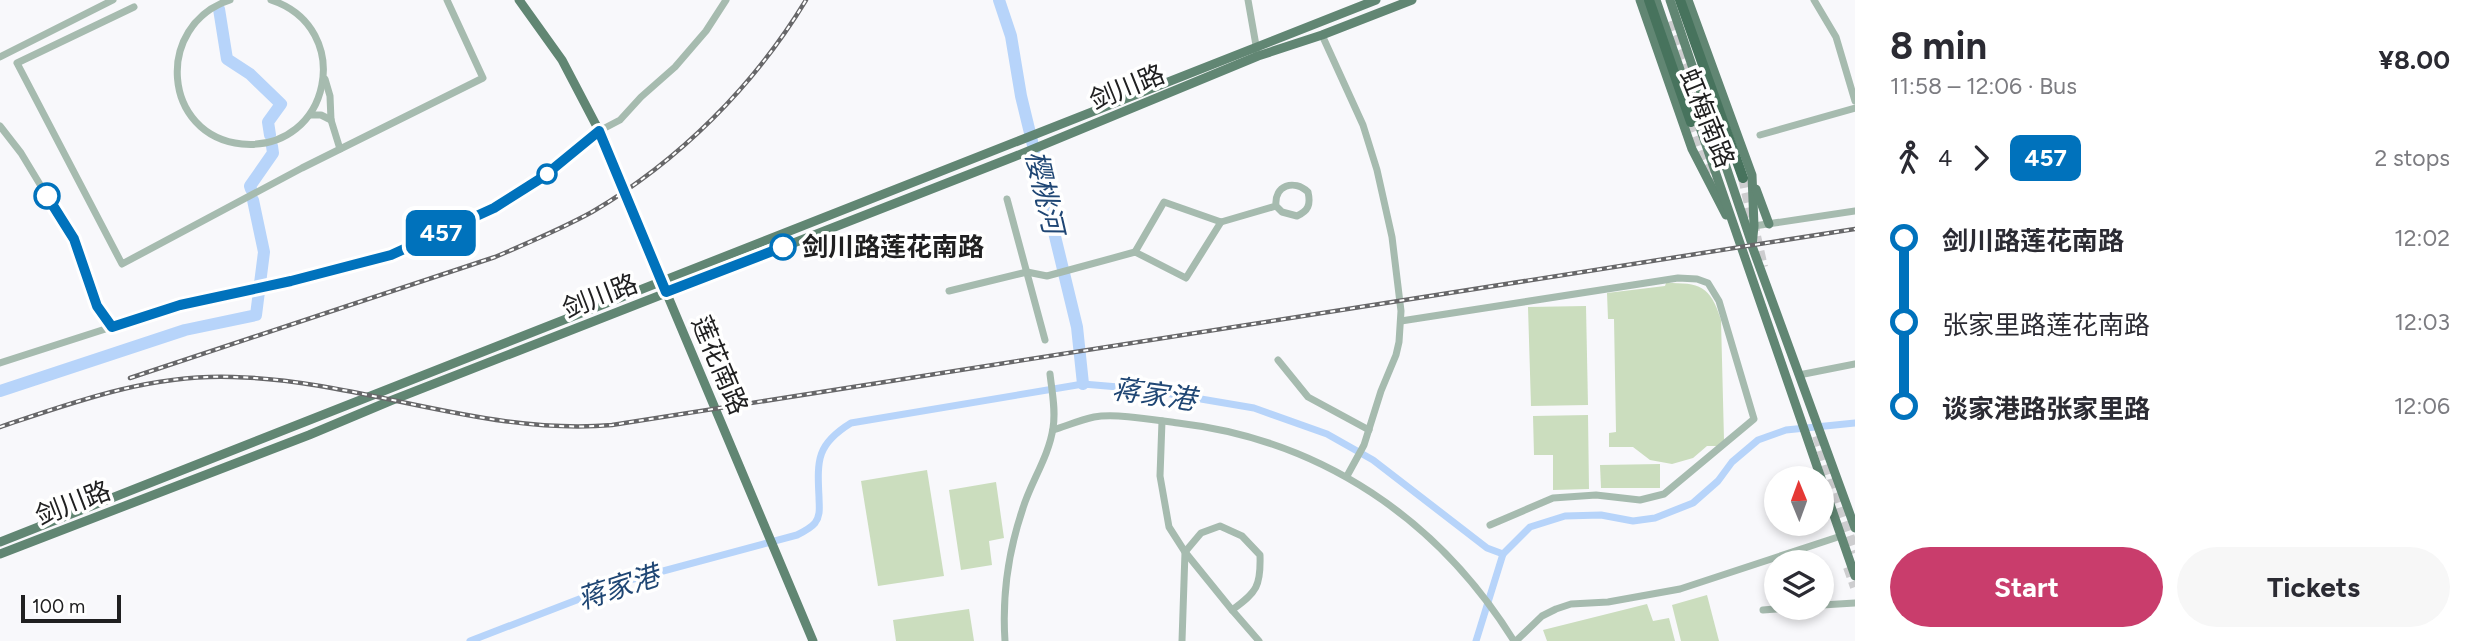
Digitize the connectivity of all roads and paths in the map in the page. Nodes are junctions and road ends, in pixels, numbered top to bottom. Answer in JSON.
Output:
{"nodes":[{"id":1,"x":113,"y":0,"type":"edge"},
{"id":2,"x":230,"y":0,"type":"edge"},
{"id":3,"x":271,"y":0,"type":"edge"},
{"id":4,"x":447,"y":0,"type":"edge"},
{"id":5,"x":519,"y":0,"type":"edge"},
{"id":6,"x":726,"y":0,"type":"edge"},
{"id":7,"x":1248,"y":0,"type":"edge"},
{"id":8,"x":1377,"y":0,"type":"edge"},
{"id":9,"x":1412,"y":0,"type":"edge"},
{"id":10,"x":1640,"y":0,"type":"edge"},
{"id":11,"x":1649,"y":0,"type":"edge"},
{"id":12,"x":1656,"y":0,"type":"edge"},
{"id":13,"x":1670,"y":0,"type":"edge"},
{"id":14,"x":1680,"y":0,"type":"edge"},
{"id":15,"x":1688,"y":0,"type":"edge"},
{"id":16,"x":1814,"y":0,"type":"edge"},
{"id":17,"x":282,"y":2,"type":"edge"},
{"id":18,"x":134,"y":7,"type":"dead end"},
{"id":19,"x":1322,"y":35,"type":"junction"},
{"id":20,"x":1258,"y":52,"type":"junction"},
{"id":21,"x":0,"y":57,"type":"edge"},
{"id":22,"x":324,"y":75,"type":"junction"},
{"id":23,"x":1855,"y":101,"type":"edge"},
{"id":24,"x":1855,"y":108,"type":"edge"},
{"id":25,"x":310,"y":115,"type":"junction"},
{"id":26,"x":331,"y":120,"type":"junction"},
{"id":27,"x":1691,"y":122,"type":"tunnel mouth"},
{"id":28,"x":0,"y":126,"type":"edge"},
{"id":29,"x":599,"y":131,"type":"junction"},
{"id":30,"x":1760,"y":135,"type":"dead end"},
{"id":31,"x":341,"y":149,"type":"junction"},
{"id":32,"x":1747,"y":177,"type":"junction"},
{"id":33,"x":1007,"y":199,"type":"dead end"},
{"id":34,"x":1276,"y":206,"type":"junction"},
{"id":35,"x":1855,"y":211,"type":"edge"},
{"id":36,"x":1221,"y":222,"type":"junction"},
{"id":37,"x":1769,"y":224,"type":"junction"},
{"id":38,"x":1754,"y":226,"type":"junction"},
{"id":39,"x":1752,"y":246,"type":"junction"},
{"id":40,"x":1742,"y":248,"type":"junction"},
{"id":41,"x":1135,"y":251,"type":"junction"},
{"id":42,"x":1027,"y":272,"type":"junction"},
{"id":43,"x":662,"y":282,"type":"junction"},
{"id":44,"x":949,"y":291,"type":"dead end"},
{"id":45,"x":666,"y":292,"type":"junction"},
{"id":46,"x":1401,"y":321,"type":"junction"},
{"id":47,"x":112,"y":327,"type":"junction"},
{"id":48,"x":1045,"y":340,"type":"dead end"},
{"id":49,"x":1278,"y":360,"type":"dead end"},
{"id":50,"x":0,"y":363,"type":"edge"},
{"id":51,"x":1855,"y":364,"type":"edge"},
{"id":52,"x":1050,"y":374,"type":"dead end"},
{"id":53,"x":1800,"y":375,"type":"junction"},
{"id":54,"x":1162,"y":421,"type":"junction"},
{"id":55,"x":1053,"y":430,"type":"junction"},
{"id":56,"x":1368,"y":434,"type":"junction"},
{"id":57,"x":1816,"y":466,"type":"edge"},
{"id":58,"x":1347,"y":476,"type":"junction"},
{"id":59,"x":1834,"y":516,"type":"edge"},
{"id":60,"x":1490,"y":525,"type":"dead end"},
{"id":61,"x":1855,"y":528,"type":"edge"},
{"id":62,"x":1841,"y":536,"type":"junction"},
{"id":63,"x":0,"y":542,"type":"edge"},
{"id":64,"x":1185,"y":552,"type":"junction"},
{"id":65,"x":0,"y":554,"type":"edge"},
{"id":66,"x":1854,"y":570,"type":"edge"},
{"id":67,"x":1855,"y":603,"type":"edge"},
{"id":68,"x":1834,"y":605,"type":"edge"},
{"id":69,"x":1233,"y":610,"type":"junction"},
{"id":70,"x":813,"y":641,"type":"edge"},
{"id":71,"x":1005,"y":641,"type":"edge"},
{"id":72,"x":1182,"y":641,"type":"edge"},
{"id":73,"x":1259,"y":641,"type":"edge"},
{"id":74,"x":1515,"y":641,"type":"edge"}],
"edges":[{"from":1,"to":21,"type":"street"},
{"from":2,"to":25,"type":"street"},
{"from":3,"to":17,"type":"street"},
{"from":4,"to":31,"type":"street"},
{"from":5,"to":29,"type":"main road","name":"莲花南路"},
{"from":6,"to":29,"type":"street"},
{"from":7,"to":20,"type":"street"},
{"from":8,"to":20,"type":"main road","name":"剑川路"},
{"from":9,"to":19,"type":"main road","name":"剑川路"},
{"from":10,"to":40,"type":"main road","name":"虹梅南路"},
{"from":11,"to":27,"type":"highway"},
{"from":12,"to":40,"type":"main road","name":"虹梅南路"},
{"from":13,"to":39,"type":"main road","name":"虹梅南路"},
{"from":14,"to":32,"type":"highway"},
{"from":15,"to":32,"type":"main road","name":"虹梅南路"},
{"from":16,"to":23,"type":"street"},
{"from":17,"to":22,"type":"street"},
{"from":18,"to":31,"type":"street"},
{"from":19,"to":20,"type":"main road","name":"剑川路"},
{"from":19,"to":46,"type":"street"},
{"from":20,"to":43,"type":"main road","name":"剑川路"},
{"from":20,"to":45,"type":"main road","name":"剑川路"},
{"from":22,"to":25,"type":"street"},
{"from":22,"to":26,"type":"street"},
{"from":24,"to":30,"type":"street"},
{"from":25,"to":26,"type":"street"},
{"from":26,"to":31,"type":"street"},
{"from":28,"to":47,"type":"street"},
{"from":29,"to":43,"type":"main road","name":"莲花南路"},
{"from":29,"to":47,"type":"street"},
{"from":32,"to":37,"type":"main road"},
{"from":32,"to":38,"type":"main road","name":"虹梅南路"},
{"from":33,"to":42,"type":"street"},
{"from":34,"to":34,"type":"street"},
{"from":34,"to":36,"type":"street"},
{"from":35,"to":37,"type":"street"},
{"from":36,"to":41,"type":"street"},
{"from":36,"to":41,"type":"street"},
{"from":37,"to":38,"type":"street"},
{"from":38,"to":39,"type":"main road","name":"虹梅南路"},
{"from":39,"to":53,"type":"main road","name":"虹梅南路"},
{"from":40,"to":57,"type":"main road","name":"虹梅南路"},
{"from":41,"to":42,"type":"street"},
{"from":42,"to":44,"type":"street"},
{"from":42,"to":48,"type":"street"},
{"from":43,"to":45,"type":"main road","name":"莲花南路"},
{"from":43,"to":63,"type":"main road","name":"剑川路"},
{"from":45,"to":65,"type":"main road","name":"剑川路"},
{"from":45,"to":70,"type":"main road","name":"莲花南路"},
{"from":46,"to":56,"type":"street"},
{"from":46,"to":60,"type":"street"},
{"from":47,"to":50,"type":"street"},
{"from":49,"to":56,"type":"street"},
{"from":51,"to":53,"type":"street"},
{"from":52,"to":55,"type":"street"},
{"from":53,"to":61,"type":"main road","name":"虹梅南路"},
{"from":54,"to":55,"type":"street"},
{"from":54,"to":58,"type":"street"},
{"from":54,"to":64,"type":"street"},
{"from":55,"to":71,"type":"street"},
{"from":56,"to":58,"type":"street"},
{"from":58,"to":74,"type":"street"},
{"from":59,"to":62,"type":"main road","name":"虹梅南路"},
{"from":62,"to":66,"type":"main road","name":"虹梅南路"},
{"from":62,"to":74,"type":"street"},
{"from":64,"to":69,"type":"street"},
{"from":64,"to":69,"type":"street"},
{"from":64,"to":72,"type":"street"},
{"from":67,"to":68,"type":"street"},
{"from":69,"to":73,"type":"street"}]}
